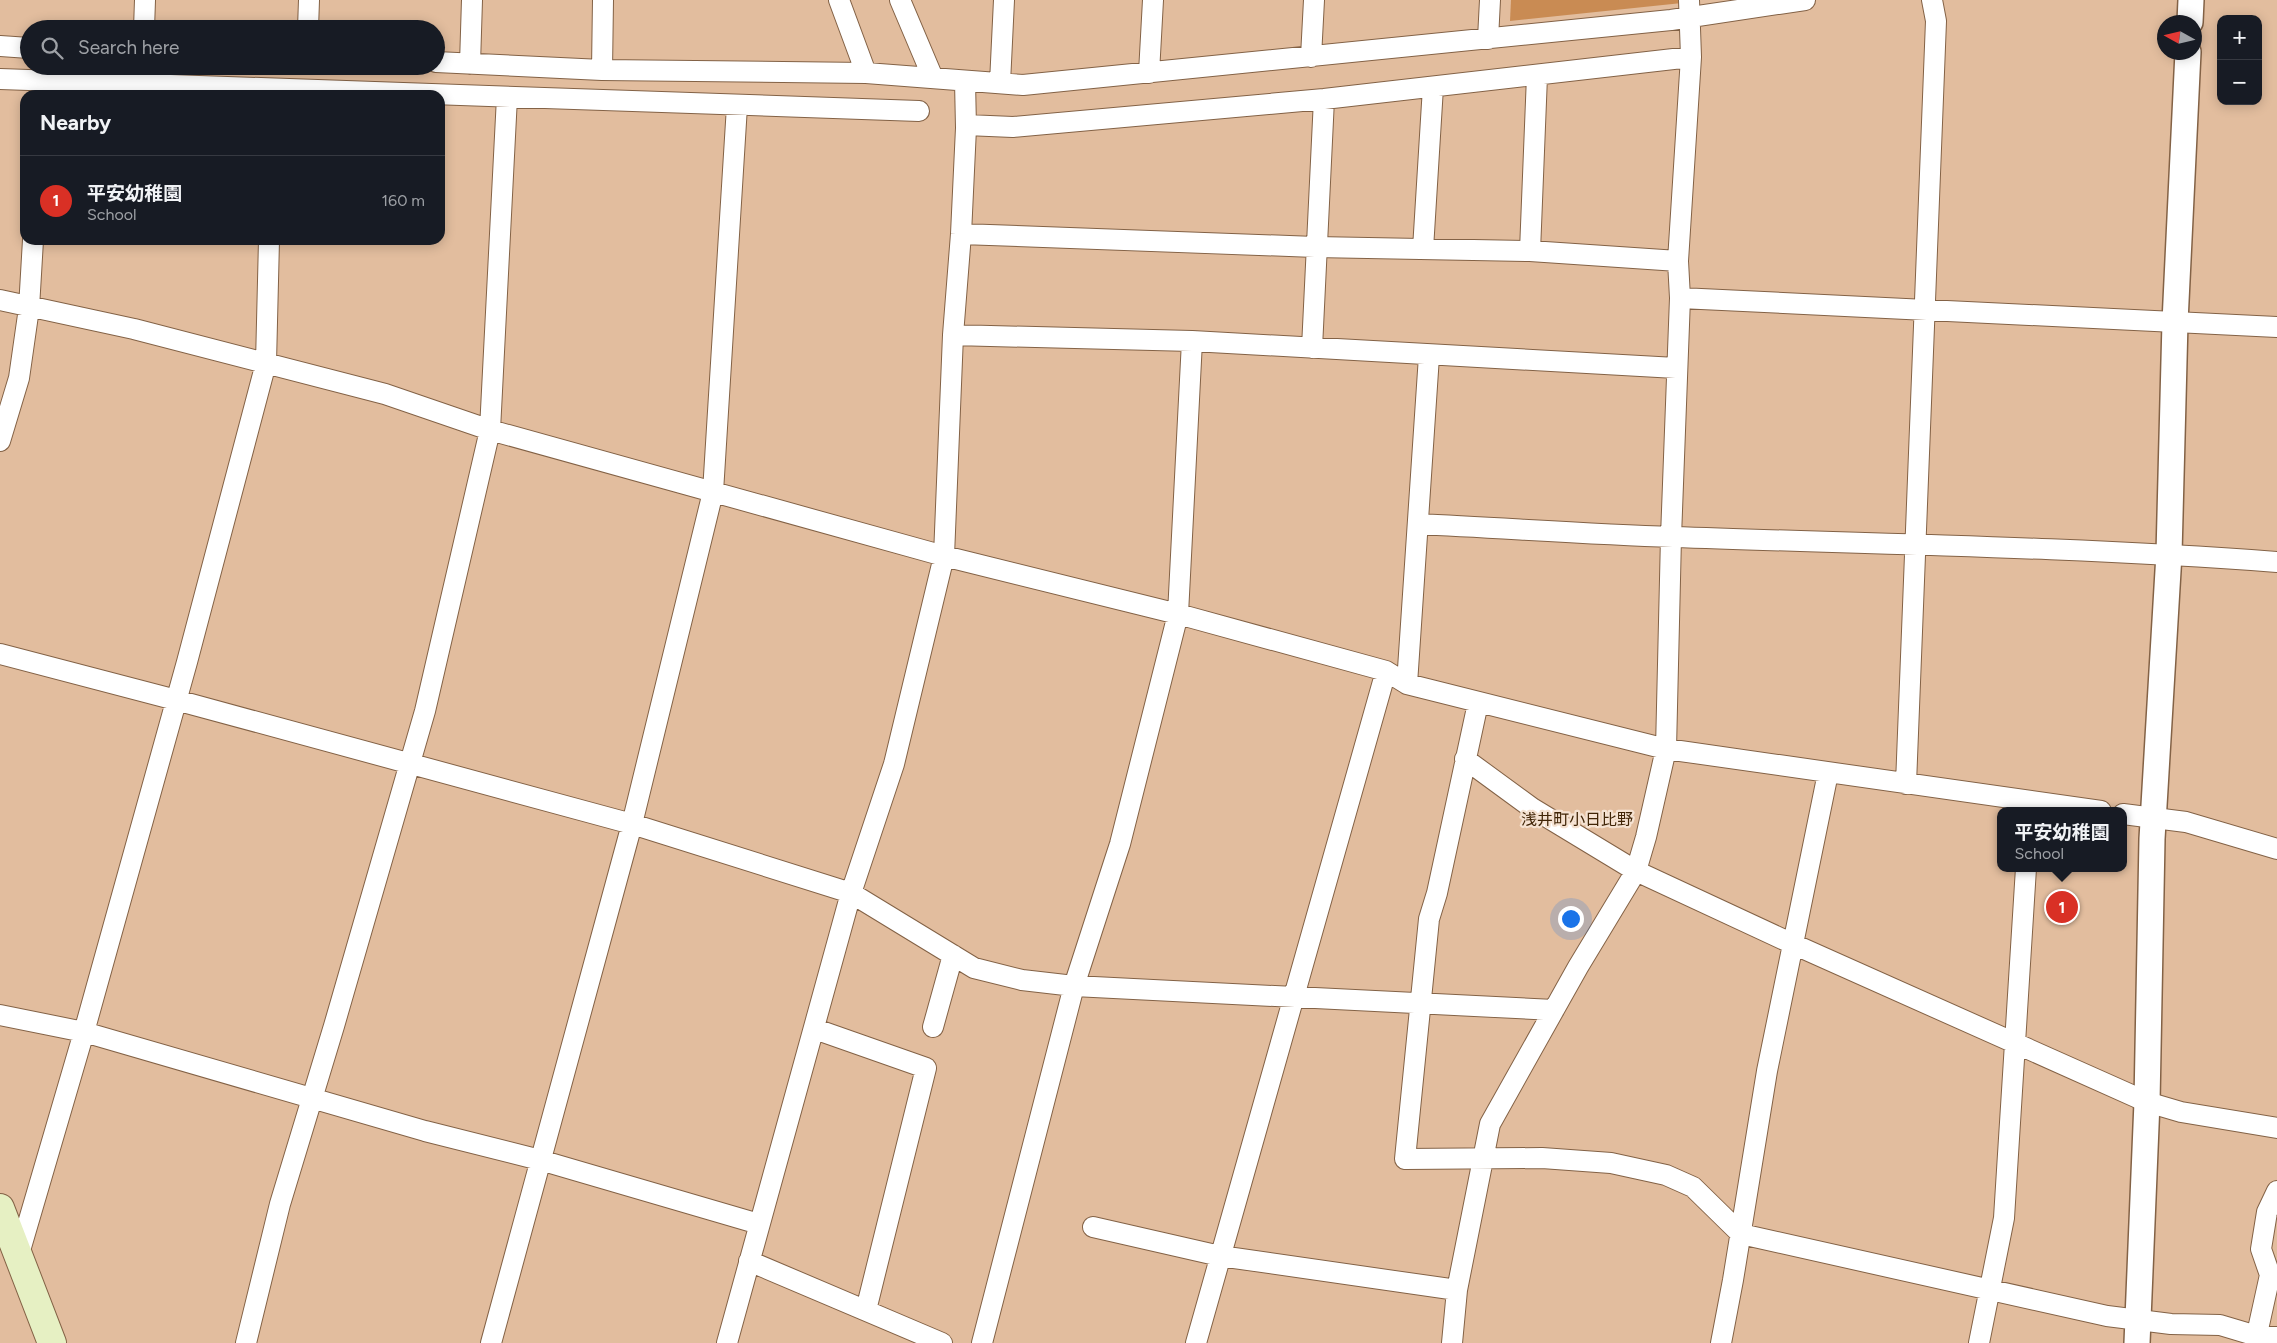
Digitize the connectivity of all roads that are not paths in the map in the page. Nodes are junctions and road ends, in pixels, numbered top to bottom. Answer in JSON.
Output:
{"nodes":[{"id":1,"x":145,"y":0,"type":"edge"},
{"id":2,"x":309,"y":0,"type":"edge"},
{"id":3,"x":472,"y":0,"type":"edge"},
{"id":4,"x":603,"y":0,"type":"edge"},
{"id":5,"x":839,"y":0,"type":"edge"},
{"id":6,"x":900,"y":0,"type":"edge"},
{"id":7,"x":1004,"y":0,"type":"edge"},
{"id":8,"x":1152,"y":0,"type":"edge"},
{"id":9,"x":1314,"y":0,"type":"edge"},
{"id":10,"x":1490,"y":0,"type":"edge"},
{"id":11,"x":1806,"y":0,"type":"edge"},
{"id":12,"x":1932,"y":0,"type":"edge"},
{"id":13,"x":2191,"y":0,"type":"edge"},
{"id":14,"x":1688,"y":9,"type":"edge"},
{"id":15,"x":2190,"y":15,"type":"edge"},
{"id":16,"x":144,"y":20,"type":"edge"},
{"id":17,"x":308,"y":20,"type":"edge"},
{"id":18,"x":1488,"y":40,"type":"junction"},
{"id":19,"x":0,"y":46,"type":"edge"},
{"id":20,"x":20,"y":47,"type":"edge"},
{"id":21,"x":1311,"y":57,"type":"junction"},
{"id":22,"x":1691,"y":57,"type":"junction"},
{"id":23,"x":2188,"y":60,"type":"edge"},
{"id":24,"x":445,"y":63,"type":"edge"},
{"id":25,"x":470,"y":64,"type":"junction"},
{"id":26,"x":602,"y":70,"type":"junction"},
{"id":27,"x":866,"y":73,"type":"junction"},
{"id":28,"x":1149,"y":73,"type":"junction"},
{"id":29,"x":1537,"y":76,"type":"junction"},
{"id":30,"x":933,"y":78,"type":"junction"},
{"id":31,"x":0,"y":79,"type":"edge"},
{"id":32,"x":965,"y":81,"type":"junction"},
{"id":33,"x":1000,"y":84,"type":"junction"},
{"id":34,"x":1433,"y":87,"type":"junction"},
{"id":35,"x":41,"y":88,"type":"edge"},
{"id":36,"x":157,"y":90,"type":"edge"},
{"id":37,"x":445,"y":96,"type":"edge"},
{"id":38,"x":507,"y":97,"type":"junction"},
{"id":39,"x":1324,"y":99,"type":"junction"},
{"id":40,"x":737,"y":106,"type":"junction"},
{"id":41,"x":919,"y":111,"type":"dead end"},
{"id":42,"x":966,"y":125,"type":"junction"},
{"id":43,"x":961,"y":234,"type":"junction"},
{"id":44,"x":33,"y":245,"type":"edge"},
{"id":45,"x":269,"y":245,"type":"edge"},
{"id":46,"x":1316,"y":247,"type":"junction"},
{"id":47,"x":1423,"y":249,"type":"junction"},
{"id":48,"x":1530,"y":251,"type":"junction"},
{"id":49,"x":1678,"y":261,"type":"junction"},
{"id":50,"x":1680,"y":298,"type":"junction"},
{"id":51,"x":0,"y":300,"type":"edge"},
{"id":52,"x":29,"y":308,"type":"junction"},
{"id":53,"x":1924,"y":310,"type":"junction"},
{"id":54,"x":2176,"y":322,"type":"junction"},
{"id":55,"x":2277,"y":327,"type":"edge"},
{"id":56,"x":953,"y":335,"type":"junction"},
{"id":57,"x":1192,"y":341,"type":"junction"},
{"id":58,"x":1312,"y":348,"type":"junction"},
{"id":59,"x":1429,"y":356,"type":"junction"},
{"id":60,"x":266,"y":363,"type":"junction"},
{"id":61,"x":1676,"y":368,"type":"junction"},
{"id":62,"x":490,"y":430,"type":"junction"},
{"id":63,"x":0,"y":441,"type":"edge"},
{"id":64,"x":713,"y":492,"type":"junction"},
{"id":65,"x":1418,"y":524,"type":"junction"},
{"id":66,"x":1671,"y":537,"type":"junction"},
{"id":67,"x":1916,"y":544,"type":"junction"},
{"id":68,"x":2169,"y":554,"type":"junction"},
{"id":69,"x":944,"y":556,"type":"junction"},
{"id":70,"x":2277,"y":562,"type":"edge"},
{"id":71,"x":1178,"y":614,"type":"junction"},
{"id":72,"x":0,"y":654,"type":"edge"},
{"id":73,"x":1386,"y":671,"type":"junction"},
{"id":74,"x":1407,"y":684,"type":"junction"},
{"id":75,"x":176,"y":700,"type":"junction"},
{"id":76,"x":1478,"y":703,"type":"junction"},
{"id":77,"x":1666,"y":749,"type":"junction"},
{"id":78,"x":1465,"y":759,"type":"junction"},
{"id":79,"x":409,"y":763,"type":"junction"},
{"id":80,"x":1828,"y":773,"type":"junction"},
{"id":81,"x":1906,"y":784,"type":"junction"},
{"id":82,"x":2030,"y":806,"type":"edge"},
{"id":83,"x":2044,"y":807,"type":"edge"},
{"id":84,"x":2127,"y":815,"type":"edge"},
{"id":85,"x":2153,"y":818,"type":"junction"},
{"id":86,"x":632,"y":824,"type":"junction"},
{"id":87,"x":2277,"y":849,"type":"edge"},
{"id":88,"x":1636,"y":871,"type":"junction"},
{"id":89,"x":2026,"y":872,"type":"edge"},
{"id":90,"x":851,"y":893,"type":"junction"},
{"id":91,"x":1793,"y":944,"type":"junction"},
{"id":92,"x":953,"y":955,"type":"junction"},
{"id":93,"x":1074,"y":986,"type":"junction"},
{"id":94,"x":1295,"y":996,"type":"junction"},
{"id":95,"x":1420,"y":1002,"type":"junction"},
{"id":96,"x":1554,"y":1010,"type":"junction"},
{"id":97,"x":0,"y":1015,"type":"edge"},
{"id":98,"x":934,"y":1027,"type":"dead end"},
{"id":99,"x":815,"y":1029,"type":"junction"},
{"id":100,"x":84,"y":1032,"type":"junction"},
{"id":101,"x":2015,"y":1043,"type":"junction"},
{"id":102,"x":312,"y":1097,"type":"junction"},
{"id":103,"x":2147,"y":1102,"type":"junction"},
{"id":104,"x":2277,"y":1128,"type":"edge"},
{"id":105,"x":1483,"y":1159,"type":"junction"},
{"id":106,"x":540,"y":1160,"type":"junction"},
{"id":107,"x":2277,"y":1191,"type":"edge"},
{"id":108,"x":0,"y":1208,"type":"edge"},
{"id":109,"x":759,"y":1224,"type":"junction"},
{"id":110,"x":1093,"y":1227,"type":"dead end"},
{"id":111,"x":1741,"y":1234,"type":"junction"},
{"id":112,"x":19,"y":1254,"type":"junction"},
{"id":113,"x":1220,"y":1256,"type":"junction"},
{"id":114,"x":749,"y":1261,"type":"junction"},
{"id":115,"x":1990,"y":1288,"type":"junction"},
{"id":116,"x":1457,"y":1290,"type":"junction"},
{"id":117,"x":866,"y":1310,"type":"junction"},
{"id":118,"x":2137,"y":1332,"type":"edge"},
{"id":119,"x":2263,"y":1339,"type":"edge"},
{"id":120,"x":52,"y":1343,"type":"edge"},
{"id":121,"x":246,"y":1343,"type":"edge"},
{"id":122,"x":491,"y":1343,"type":"edge"},
{"id":123,"x":727,"y":1343,"type":"edge"},
{"id":124,"x":942,"y":1343,"type":"edge"},
{"id":125,"x":982,"y":1343,"type":"edge"},
{"id":126,"x":1196,"y":1343,"type":"edge"},
{"id":127,"x":1452,"y":1343,"type":"edge"},
{"id":128,"x":1721,"y":1343,"type":"edge"},
{"id":129,"x":1979,"y":1343,"type":"edge"}],
"edges":[{"from":1,"to":16,"type":"street"},
{"from":2,"to":17,"type":"street"},
{"from":3,"to":25,"type":"street"},
{"from":4,"to":26,"type":"street"},
{"from":5,"to":27,"type":"street"},
{"from":6,"to":30,"type":"street"},
{"from":7,"to":33,"type":"street"},
{"from":8,"to":28,"type":"street"},
{"from":9,"to":21,"type":"street"},
{"from":10,"to":18,"type":"street"},
{"from":11,"to":14,"type":"street"},
{"from":12,"to":53,"type":"street"},
{"from":13,"to":15,"type":"street"},
{"from":14,"to":18,"type":"street"},
{"from":14,"to":22,"type":"street"},
{"from":18,"to":21,"type":"street"},
{"from":19,"to":20,"type":"street"},
{"from":21,"to":28,"type":"street"},
{"from":22,"to":29,"type":"street"},
{"from":22,"to":49,"type":"street"},
{"from":23,"to":54,"type":"street"},
{"from":24,"to":25,"type":"street"},
{"from":25,"to":26,"type":"street"},
{"from":26,"to":27,"type":"street"},
{"from":27,"to":30,"type":"street"},
{"from":28,"to":33,"type":"street"},
{"from":29,"to":34,"type":"street"},
{"from":29,"to":48,"type":"street"},
{"from":30,"to":32,"type":"street"},
{"from":31,"to":35,"type":"street"},
{"from":32,"to":33,"type":"street"},
{"from":32,"to":42,"type":"street"},
{"from":34,"to":39,"type":"street"},
{"from":34,"to":47,"type":"street"},
{"from":35,"to":36,"type":"street"},
{"from":37,"to":38,"type":"street"},
{"from":38,"to":40,"type":"street"},
{"from":38,"to":62,"type":"street"},
{"from":39,"to":42,"type":"street"},
{"from":39,"to":46,"type":"street"},
{"from":40,"to":41,"type":"street"},
{"from":40,"to":64,"type":"street"},
{"from":42,"to":43,"type":"street"},
{"from":43,"to":46,"type":"street"},
{"from":43,"to":56,"type":"street"},
{"from":44,"to":52,"type":"street"},
{"from":45,"to":60,"type":"street"},
{"from":46,"to":47,"type":"street"},
{"from":46,"to":58,"type":"street"},
{"from":47,"to":48,"type":"street"},
{"from":48,"to":49,"type":"street"},
{"from":49,"to":50,"type":"street"},
{"from":50,"to":53,"type":"street"},
{"from":50,"to":61,"type":"street"},
{"from":51,"to":52,"type":"street"},
{"from":52,"to":60,"type":"street"},
{"from":52,"to":63,"type":"street"},
{"from":53,"to":54,"type":"street"},
{"from":53,"to":67,"type":"street"},
{"from":54,"to":55,"type":"street"},
{"from":54,"to":68,"type":"street"},
{"from":56,"to":57,"type":"street"},
{"from":56,"to":69,"type":"street"},
{"from":57,"to":58,"type":"street"},
{"from":57,"to":71,"type":"street"},
{"from":58,"to":59,"type":"street"},
{"from":59,"to":61,"type":"street"},
{"from":59,"to":65,"type":"street"},
{"from":60,"to":62,"type":"street"},
{"from":60,"to":75,"type":"street"},
{"from":61,"to":66,"type":"street"},
{"from":62,"to":64,"type":"street"},
{"from":62,"to":79,"type":"street"},
{"from":64,"to":69,"type":"street"},
{"from":64,"to":86,"type":"street"},
{"from":65,"to":66,"type":"street"},
{"from":65,"to":74,"type":"street"},
{"from":66,"to":67,"type":"street"},
{"from":66,"to":77,"type":"street"},
{"from":67,"to":68,"type":"street"},
{"from":67,"to":81,"type":"street"},
{"from":68,"to":70,"type":"street"},
{"from":68,"to":85,"type":"street"},
{"from":69,"to":71,"type":"street"},
{"from":69,"to":90,"type":"street"},
{"from":71,"to":73,"type":"street"},
{"from":71,"to":93,"type":"street"},
{"from":72,"to":75,"type":"street"},
{"from":73,"to":74,"type":"street"},
{"from":73,"to":94,"type":"street"},
{"from":74,"to":76,"type":"street"},
{"from":75,"to":79,"type":"street"},
{"from":75,"to":100,"type":"street"},
{"from":76,"to":77,"type":"street"},
{"from":76,"to":78,"type":"street"},
{"from":77,"to":80,"type":"street"},
{"from":77,"to":88,"type":"street"},
{"from":78,"to":88,"type":"street"},
{"from":78,"to":95,"type":"street"},
{"from":79,"to":86,"type":"street"},
{"from":79,"to":102,"type":"street"},
{"from":80,"to":81,"type":"street"},
{"from":80,"to":91,"type":"street"},
{"from":81,"to":82,"type":"street"},
{"from":82,"to":83,"type":"street"},
{"from":84,"to":85,"type":"street"},
{"from":85,"to":87,"type":"street"},
{"from":85,"to":103,"type":"street"},
{"from":86,"to":90,"type":"street"},
{"from":86,"to":106,"type":"street"},
{"from":88,"to":91,"type":"street"},
{"from":88,"to":96,"type":"street"},
{"from":89,"to":101,"type":"street"},
{"from":90,"to":92,"type":"street"},
{"from":90,"to":99,"type":"street"},
{"from":91,"to":101,"type":"street"},
{"from":91,"to":111,"type":"street"},
{"from":92,"to":93,"type":"street"},
{"from":92,"to":98,"type":"street"},
{"from":93,"to":94,"type":"street"},
{"from":93,"to":125,"type":"street"},
{"from":94,"to":95,"type":"street"},
{"from":94,"to":113,"type":"street"},
{"from":95,"to":96,"type":"street"},
{"from":95,"to":105,"type":"street"},
{"from":96,"to":105,"type":"street"},
{"from":97,"to":100,"type":"street"},
{"from":99,"to":109,"type":"street"},
{"from":99,"to":117,"type":"street"},
{"from":100,"to":102,"type":"street"},
{"from":100,"to":112,"type":"street"},
{"from":101,"to":103,"type":"street"},
{"from":101,"to":115,"type":"street"},
{"from":102,"to":106,"type":"street"},
{"from":102,"to":121,"type":"street"},
{"from":103,"to":104,"type":"street"},
{"from":103,"to":118,"type":"street"},
{"from":105,"to":111,"type":"street"},
{"from":105,"to":116,"type":"street"},
{"from":106,"to":109,"type":"street"},
{"from":106,"to":122,"type":"street"},
{"from":107,"to":119,"type":"street"},
{"from":108,"to":112,"type":"main road"},
{"from":109,"to":114,"type":"street"},
{"from":110,"to":113,"type":"street"},
{"from":111,"to":115,"type":"street"},
{"from":111,"to":128,"type":"street"},
{"from":112,"to":120,"type":"main road"},
{"from":113,"to":116,"type":"street"},
{"from":113,"to":126,"type":"street"},
{"from":114,"to":117,"type":"street"},
{"from":114,"to":123,"type":"street"},
{"from":115,"to":118,"type":"street"},
{"from":115,"to":129,"type":"street"},
{"from":116,"to":127,"type":"street"},
{"from":117,"to":124,"type":"street"},
{"from":118,"to":119,"type":"street"}]}
